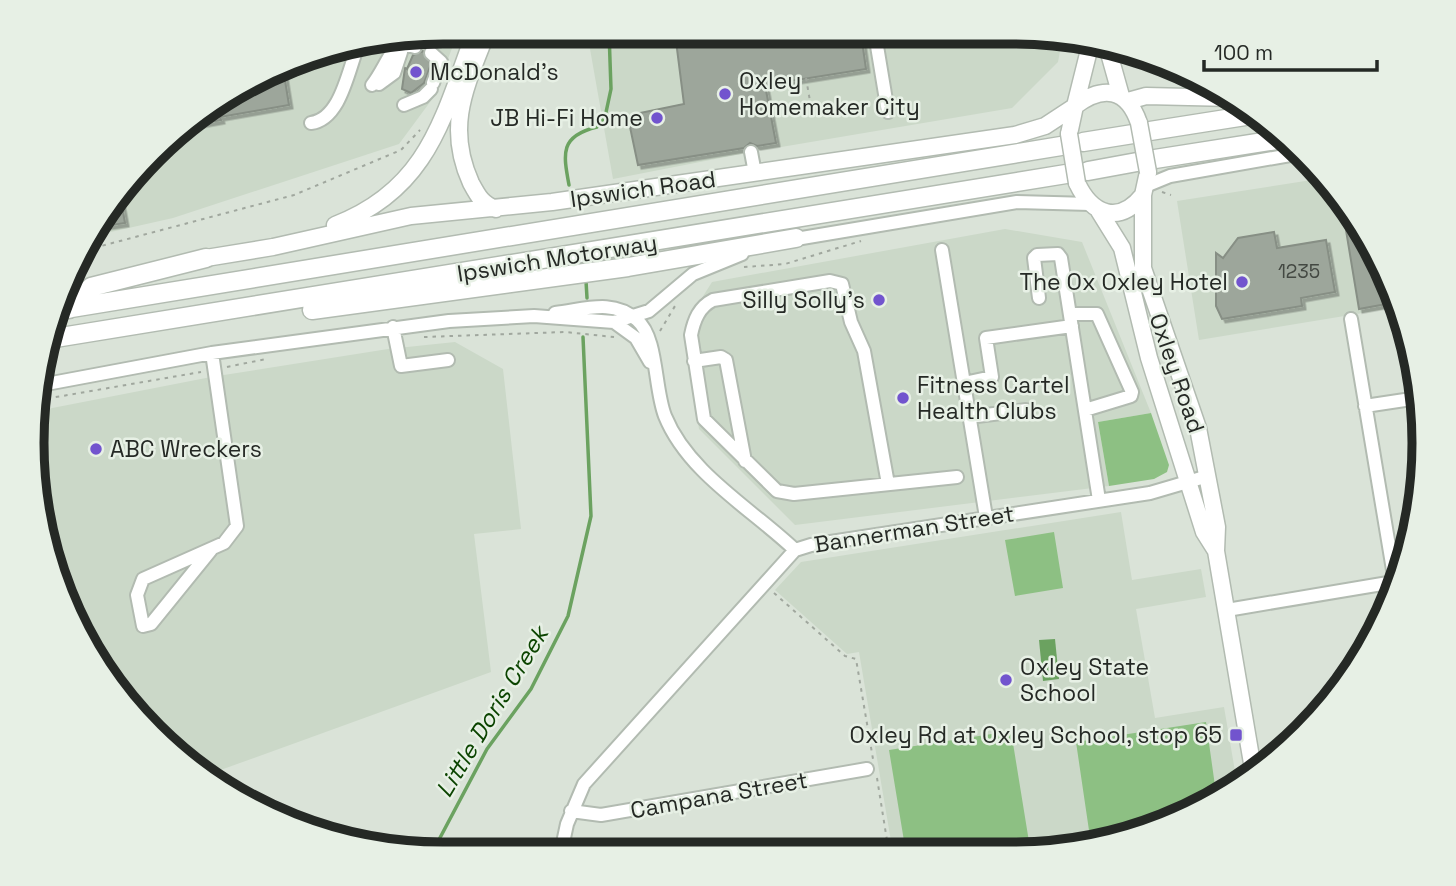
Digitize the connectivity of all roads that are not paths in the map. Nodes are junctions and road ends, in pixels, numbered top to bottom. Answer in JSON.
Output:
{"nodes":[{"id":1,"x":471,"y":44,"type":"edge"},
{"id":2,"x":483,"y":44,"type":"edge"},
{"id":3,"x":877,"y":44,"type":"edge"},
{"id":4,"x":410,"y":45,"type":"dead end"},
{"id":5,"x":1089,"y":51,"type":"edge"},
{"id":6,"x":355,"y":53,"type":"edge"},
{"id":7,"x":431,"y":53,"type":"dead end"},
{"id":8,"x":1110,"y":56,"type":"edge"},
{"id":9,"x":372,"y":85,"type":"dead end"},
{"id":10,"x":1124,"y":98,"type":"junction"},
{"id":11,"x":1214,"y":98,"type":"edge"},
{"id":12,"x":404,"y":105,"type":"dead end"},
{"id":13,"x":1075,"y":106,"type":"junction"},
{"id":14,"x":888,"y":112,"type":"dead end"},
{"id":15,"x":1242,"y":116,"type":"edge"},
{"id":16,"x":311,"y":123,"type":"dead end"},
{"id":17,"x":1141,"y":130,"type":"junction"},
{"id":18,"x":1071,"y":141,"type":"junction"},
{"id":19,"x":1274,"y":142,"type":"edge"},
{"id":20,"x":751,"y":152,"type":"dead end"},
{"id":21,"x":1289,"y":155,"type":"edge"},
{"id":22,"x":755,"y":173,"type":"junction"},
{"id":23,"x":1077,"y":176,"type":"junction"},
{"id":24,"x":1149,"y":178,"type":"junction"},
{"id":25,"x":1095,"y":208,"type":"junction"},
{"id":26,"x":496,"y":209,"type":"junction"},
{"id":27,"x":796,"y":238,"type":"junction"},
{"id":28,"x":942,"y":250,"type":"dead end"},
{"id":29,"x":206,"y":258,"type":"junction"},
{"id":30,"x":1039,"y":298,"type":"dead end"},
{"id":31,"x":69,"y":304,"type":"edge"},
{"id":32,"x":67,"y":309,"type":"edge"},
{"id":33,"x":534,"y":316,"type":"junction"},
{"id":34,"x":635,"y":318,"type":"junction"},
{"id":35,"x":1351,"y":319,"type":"dead end"},
{"id":36,"x":1071,"y":320,"type":"junction"},
{"id":37,"x":614,"y":322,"type":"junction"},
{"id":38,"x":393,"y":327,"type":"junction"},
{"id":39,"x":87,"y":333,"type":"junction"},
{"id":40,"x":58,"y":338,"type":"edge"},
{"id":41,"x":212,"y":353,"type":"junction"},
{"id":42,"x":448,"y":359,"type":"dead end"},
{"id":43,"x":694,"y":361,"type":"junction"},
{"id":44,"x":653,"y":369,"type":"junction"},
{"id":45,"x":48,"y":383,"type":"edge"},
{"id":46,"x":964,"y":383,"type":"junction"},
{"id":47,"x":1410,"y":399,"type":"edge"},
{"id":48,"x":1365,"y":406,"type":"junction"},
{"id":49,"x":1026,"y":410,"type":"dead end"},
{"id":50,"x":1085,"y":410,"type":"junction"},
{"id":51,"x":969,"y":417,"type":"junction"},
{"id":52,"x":745,"y":461,"type":"junction"},
{"id":53,"x":1208,"y":476,"type":"junction"},
{"id":54,"x":957,"y":477,"type":"dead end"},
{"id":55,"x":1189,"y":482,"type":"junction"},
{"id":56,"x":888,"y":484,"type":"junction"},
{"id":57,"x":1099,"y":500,"type":"junction"},
{"id":58,"x":985,"y":517,"type":"junction"},
{"id":59,"x":211,"y":550,"type":"junction"},
{"id":60,"x":795,"y":550,"type":"junction"},
{"id":61,"x":1216,"y":551,"type":"junction"},
{"id":62,"x":1392,"y":569,"type":"edge"},
{"id":63,"x":1387,"y":583,"type":"edge"},
{"id":64,"x":1227,"y":610,"type":"junction"},
{"id":65,"x":1252,"y":763,"type":"edge"},
{"id":66,"x":867,"y":769,"type":"dead end"},
{"id":67,"x":571,"y":811,"type":"junction"},
{"id":68,"x":563,"y":842,"type":"edge"}],
"edges":[{"from":1,"to":29,"type":"main road"},
{"from":2,"to":26,"type":"main road"},
{"from":3,"to":14,"type":"street"},
{"from":4,"to":9,"type":"street"},
{"from":5,"to":13,"type":"main road"},
{"from":6,"to":16,"type":"street"},
{"from":7,"to":12,"type":"street"},
{"from":8,"to":10,"type":"main road","name":"Oxley Road"},
{"from":10,"to":11,"type":"main road"},
{"from":10,"to":13,"type":"main road","name":"Ipswich Road"},
{"from":10,"to":17,"type":"main road","name":"Oxley Road"},
{"from":13,"to":18,"type":"main road"},
{"from":13,"to":22,"type":"main road","name":"Ipswich Road"},
{"from":15,"to":17,"type":"highway","name":"Ipswich Motorway"},
{"from":17,"to":18,"type":"highway","name":"Ipswich Motorway"},
{"from":17,"to":24,"type":"main road","name":"Oxley Road","bridge":true},
{"from":18,"to":23,"type":"main road","bridge":true},
{"from":18,"to":32,"type":"highway","name":"Ipswich Motorway"},
{"from":19,"to":24,"type":"highway","name":"Ipswich Motorway"},
{"from":20,"to":22,"type":"street"},
{"from":21,"to":24,"type":"street"},
{"from":22,"to":26,"type":"main road","name":"Ipswich Road"},
{"from":23,"to":24,"type":"highway","name":"Ipswich Motorway"},
{"from":23,"to":25,"type":"main road","name":"Oxley Road"},
{"from":23,"to":39,"type":"highway","name":"Ipswich Motorway"},
{"from":24,"to":25,"type":"main road"},
{"from":24,"to":53,"type":"main road","name":"Oxley Road"},
{"from":25,"to":27,"type":"street"},
{"from":25,"to":55,"type":"main road","name":"Oxley Road"},
{"from":26,"to":29,"type":"main road","name":"Ipswich Road"},
{"from":27,"to":34,"type":"street"},
{"from":27,"to":39,"type":"highway"},
{"from":28,"to":46,"type":"street"},
{"from":29,"to":31,"type":"highway"},
{"from":30,"to":36,"type":"street"},
{"from":33,"to":34,"type":"street"},
{"from":33,"to":37,"type":"street"},
{"from":33,"to":38,"type":"street"},
{"from":34,"to":37,"type":"street"},
{"from":34,"to":44,"type":"street"},
{"from":35,"to":48,"type":"street"},
{"from":36,"to":46,"type":"street"},
{"from":36,"to":50,"type":"street"},
{"from":36,"to":50,"type":"street"},
{"from":37,"to":44,"type":"street"},
{"from":38,"to":41,"type":"street"},
{"from":38,"to":42,"type":"street"},
{"from":39,"to":40,"type":"highway","name":"Ipswich Motorway"},
{"from":41,"to":45,"type":"street"},
{"from":41,"to":59,"type":"street"},
{"from":43,"to":52,"type":"street"},
{"from":43,"to":52,"type":"street"},
{"from":43,"to":56,"type":"street"},
{"from":44,"to":60,"type":"street"},
{"from":46,"to":51,"type":"street"},
{"from":47,"to":48,"type":"street"},
{"from":48,"to":62,"type":"street"},
{"from":49,"to":51,"type":"street"},
{"from":50,"to":57,"type":"street"},
{"from":51,"to":58,"type":"street"},
{"from":52,"to":56,"type":"street"},
{"from":53,"to":55,"type":"street","name":"Bannerman Street"},
{"from":53,"to":61,"type":"main road","name":"Oxley Road"},
{"from":54,"to":56,"type":"street"},
{"from":55,"to":57,"type":"street","name":"Bannerman Street"},
{"from":55,"to":61,"type":"main road","name":"Oxley Road"},
{"from":57,"to":58,"type":"street","name":"Bannerman Street"},
{"from":58,"to":60,"type":"street","name":"Bannerman Street"},
{"from":59,"to":59,"type":"street"},
{"from":60,"to":67,"type":"street","name":"Bannerman Street"},
{"from":61,"to":64,"type":"main road","name":"Oxley Road"},
{"from":63,"to":64,"type":"street"},
{"from":64,"to":65,"type":"main road","name":"Oxley Road"},
{"from":66,"to":67,"type":"street","name":"Campana Street"},
{"from":67,"to":68,"type":"street","name":"Bannerman Street"}]}
